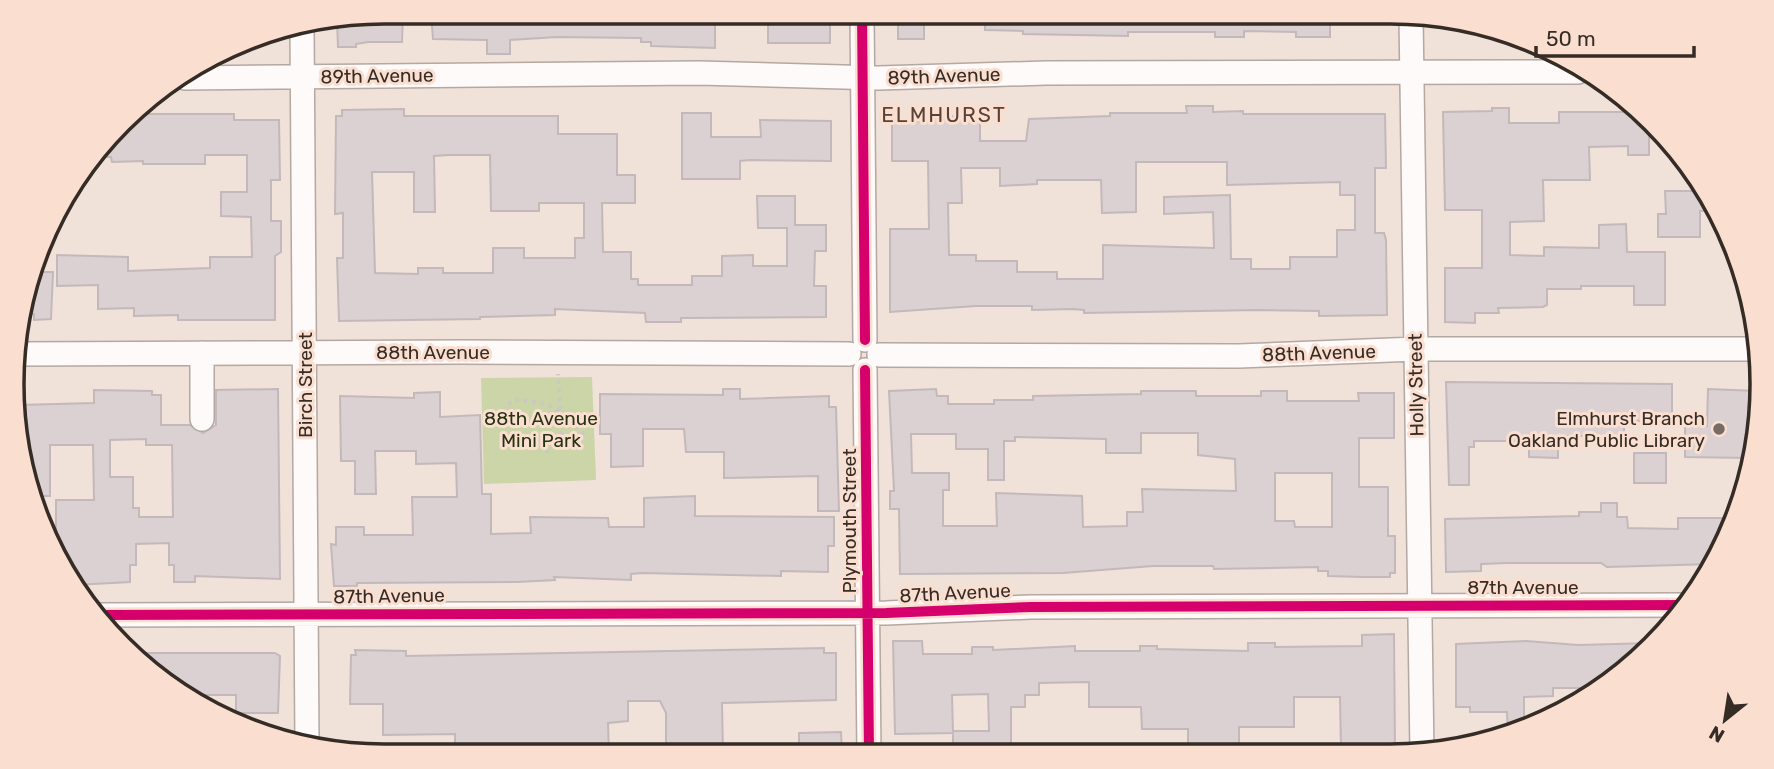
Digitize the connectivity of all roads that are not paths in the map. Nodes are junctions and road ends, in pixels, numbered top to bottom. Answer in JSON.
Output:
{"nodes":[{"id":1,"x":862,"y":24,"type":"edge"},
{"id":2,"x":1411,"y":25,"type":"edge"},
{"id":3,"x":302,"y":34,"type":"edge"},
{"id":4,"x":1411,"y":71,"type":"junction"},
{"id":5,"x":1568,"y":72,"type":"edge"},
{"id":6,"x":301,"y":77,"type":"junction"},
{"id":7,"x":196,"y":78,"type":"edge"},
{"id":8,"x":862,"y":78,"type":"junction"},
{"id":9,"x":1416,"y":349,"type":"junction"},
{"id":10,"x":1747,"y":349,"type":"edge"},
{"id":11,"x":306,"y":352,"type":"junction"},
{"id":12,"x":202,"y":353,"type":"junction"},
{"id":13,"x":26,"y":354,"type":"edge"},
{"id":14,"x":864,"y":355,"type":"junction"},
{"id":15,"x":202,"y":419,"type":"dead end"},
{"id":16,"x":1675,"y":604,"type":"edge"},
{"id":17,"x":1418,"y":605,"type":"junction"},
{"id":18,"x":867,"y":613,"type":"junction"},
{"id":19,"x":304,"y":614,"type":"junction"},
{"id":20,"x":108,"y":615,"type":"edge"},
{"id":21,"x":307,"y":736,"type":"edge"},
{"id":22,"x":1422,"y":743,"type":"edge"},
{"id":23,"x":869,"y":744,"type":"edge"}],
"edges":[{"from":1,"to":8,"type":"street","name":"Plymouth Street"},
{"from":2,"to":4,"type":"street","name":"Holly Street"},
{"from":3,"to":6,"type":"street","name":"Birch Street"},
{"from":4,"to":5,"type":"street","name":"89th Avenue"},
{"from":4,"to":8,"type":"street","name":"89th Avenue"},
{"from":4,"to":9,"type":"street","name":"Holly Street"},
{"from":6,"to":7,"type":"street","name":"89th Avenue"},
{"from":6,"to":8,"type":"street","name":"89th Avenue"},
{"from":6,"to":11,"type":"street","name":"Birch Street"},
{"from":8,"to":14,"type":"street","name":"Plymouth Street"},
{"from":9,"to":10,"type":"street","name":"88th Avenue"},
{"from":9,"to":14,"type":"street","name":"88th Avenue"},
{"from":9,"to":17,"type":"street","name":"Holly Street"},
{"from":11,"to":12,"type":"street","name":"88th Avenue"},
{"from":11,"to":14,"type":"street","name":"88th Avenue"},
{"from":11,"to":19,"type":"street","name":"Birch Street"},
{"from":12,"to":13,"type":"street","name":"88th Avenue"},
{"from":12,"to":15,"type":"street"},
{"from":14,"to":18,"type":"street","name":"Plymouth Street"},
{"from":16,"to":17,"type":"street","name":"87th Avenue"},
{"from":17,"to":18,"type":"street","name":"87th Avenue"},
{"from":17,"to":22,"type":"street","name":"Holly Street"},
{"from":18,"to":19,"type":"street","name":"87th Avenue"},
{"from":18,"to":23,"type":"street","name":"Plymouth Street"},
{"from":19,"to":20,"type":"street","name":"87th Avenue"},
{"from":19,"to":21,"type":"street","name":"Birch Street"}]}
